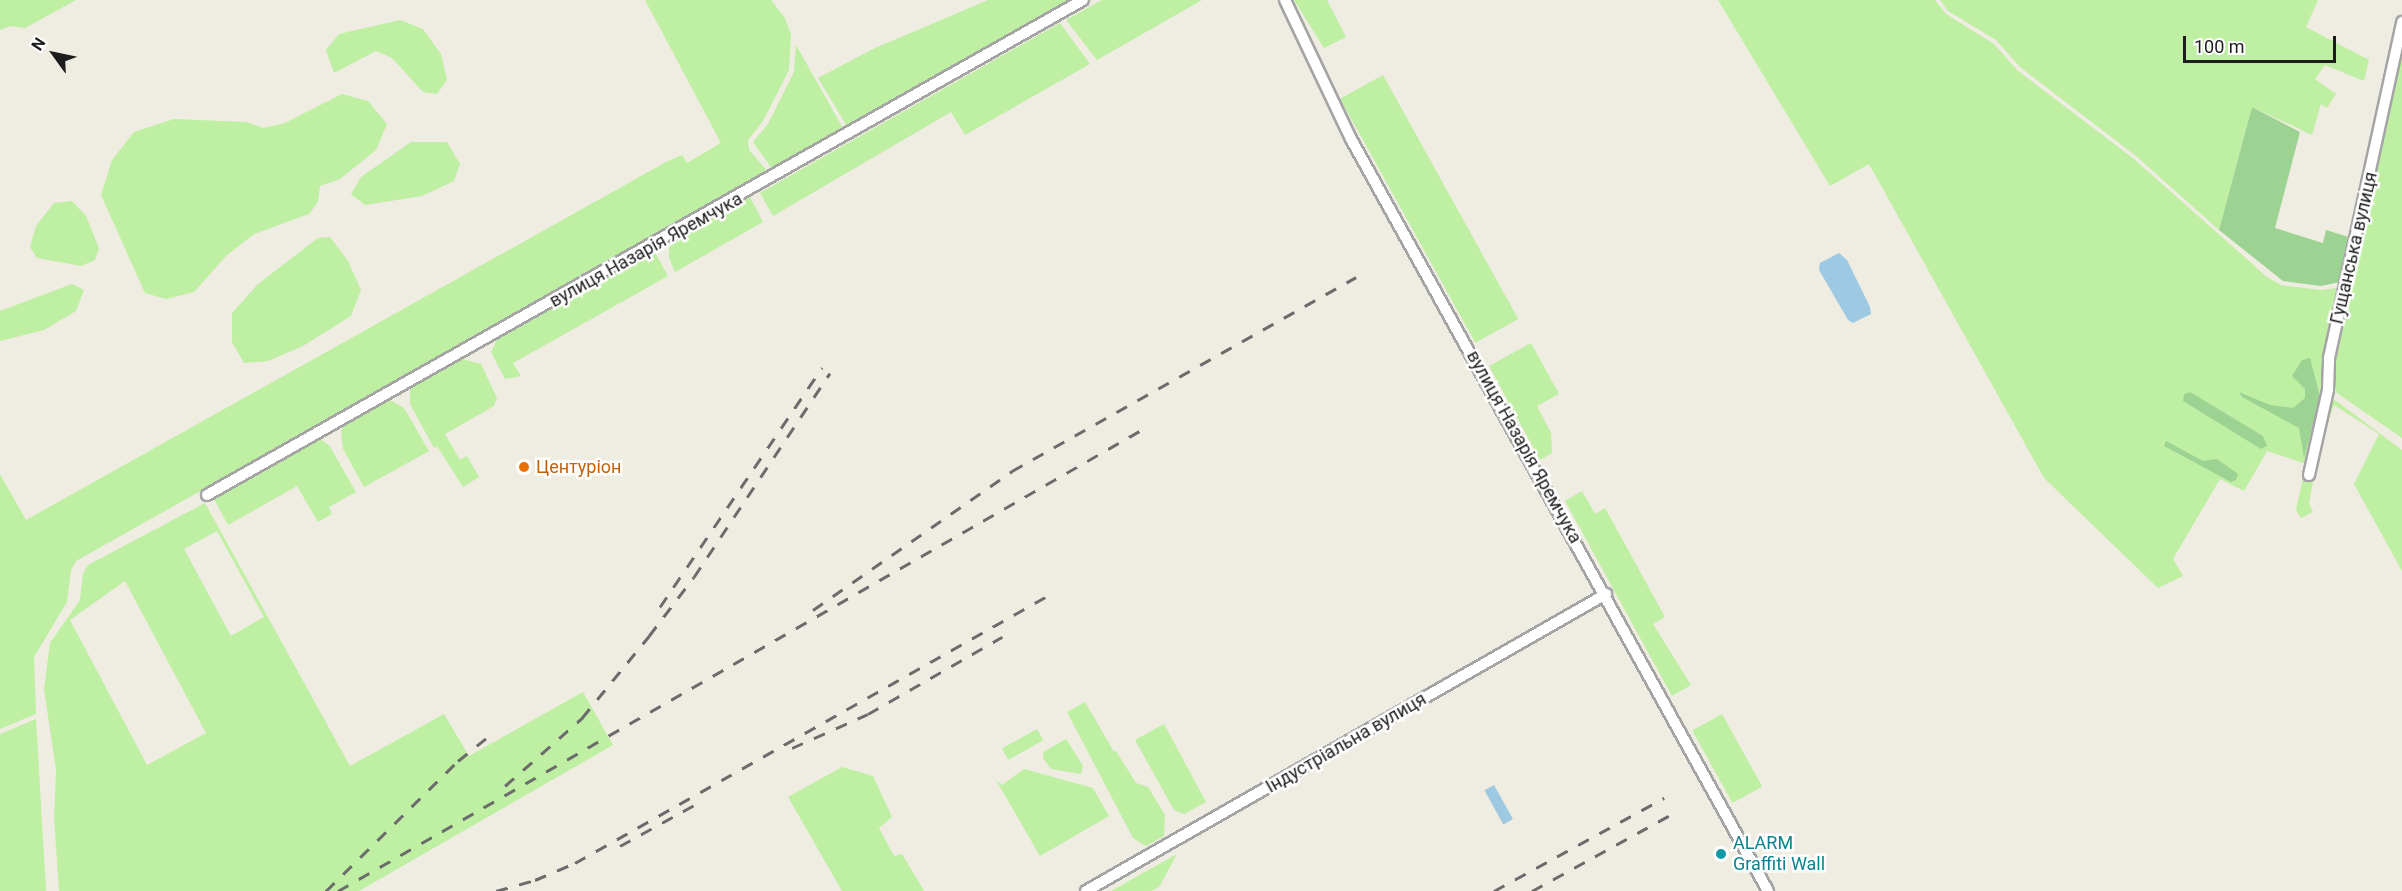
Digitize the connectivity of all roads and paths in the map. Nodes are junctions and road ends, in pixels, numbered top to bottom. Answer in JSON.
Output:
{"nodes":[{"id":1,"x":1083,"y":0,"type":"edge"},
{"id":2,"x":1285,"y":0,"type":"edge"},
{"id":3,"x":2402,"y":22,"type":"edge"},
{"id":4,"x":2309,"y":475,"type":"dead end"},
{"id":5,"x":207,"y":495,"type":"dead end"},
{"id":6,"x":1606,"y":594,"type":"junction"},
{"id":7,"x":1086,"y":891,"type":"edge"},
{"id":8,"x":1768,"y":891,"type":"edge"}],
"edges":[{"from":1,"to":5,"type":"street","name":"вулиця Назарія Яремчука"},
{"from":2,"to":6,"type":"street","name":"вулиця Назарія Яремчука"},
{"from":3,"to":4,"type":"street","name":"Гущанська вулиця"},
{"from":6,"to":7,"type":"street","name":"Індустріальна вулиця"},
{"from":6,"to":8,"type":"street","name":"вулиця Назарія Яремчука"}]}
